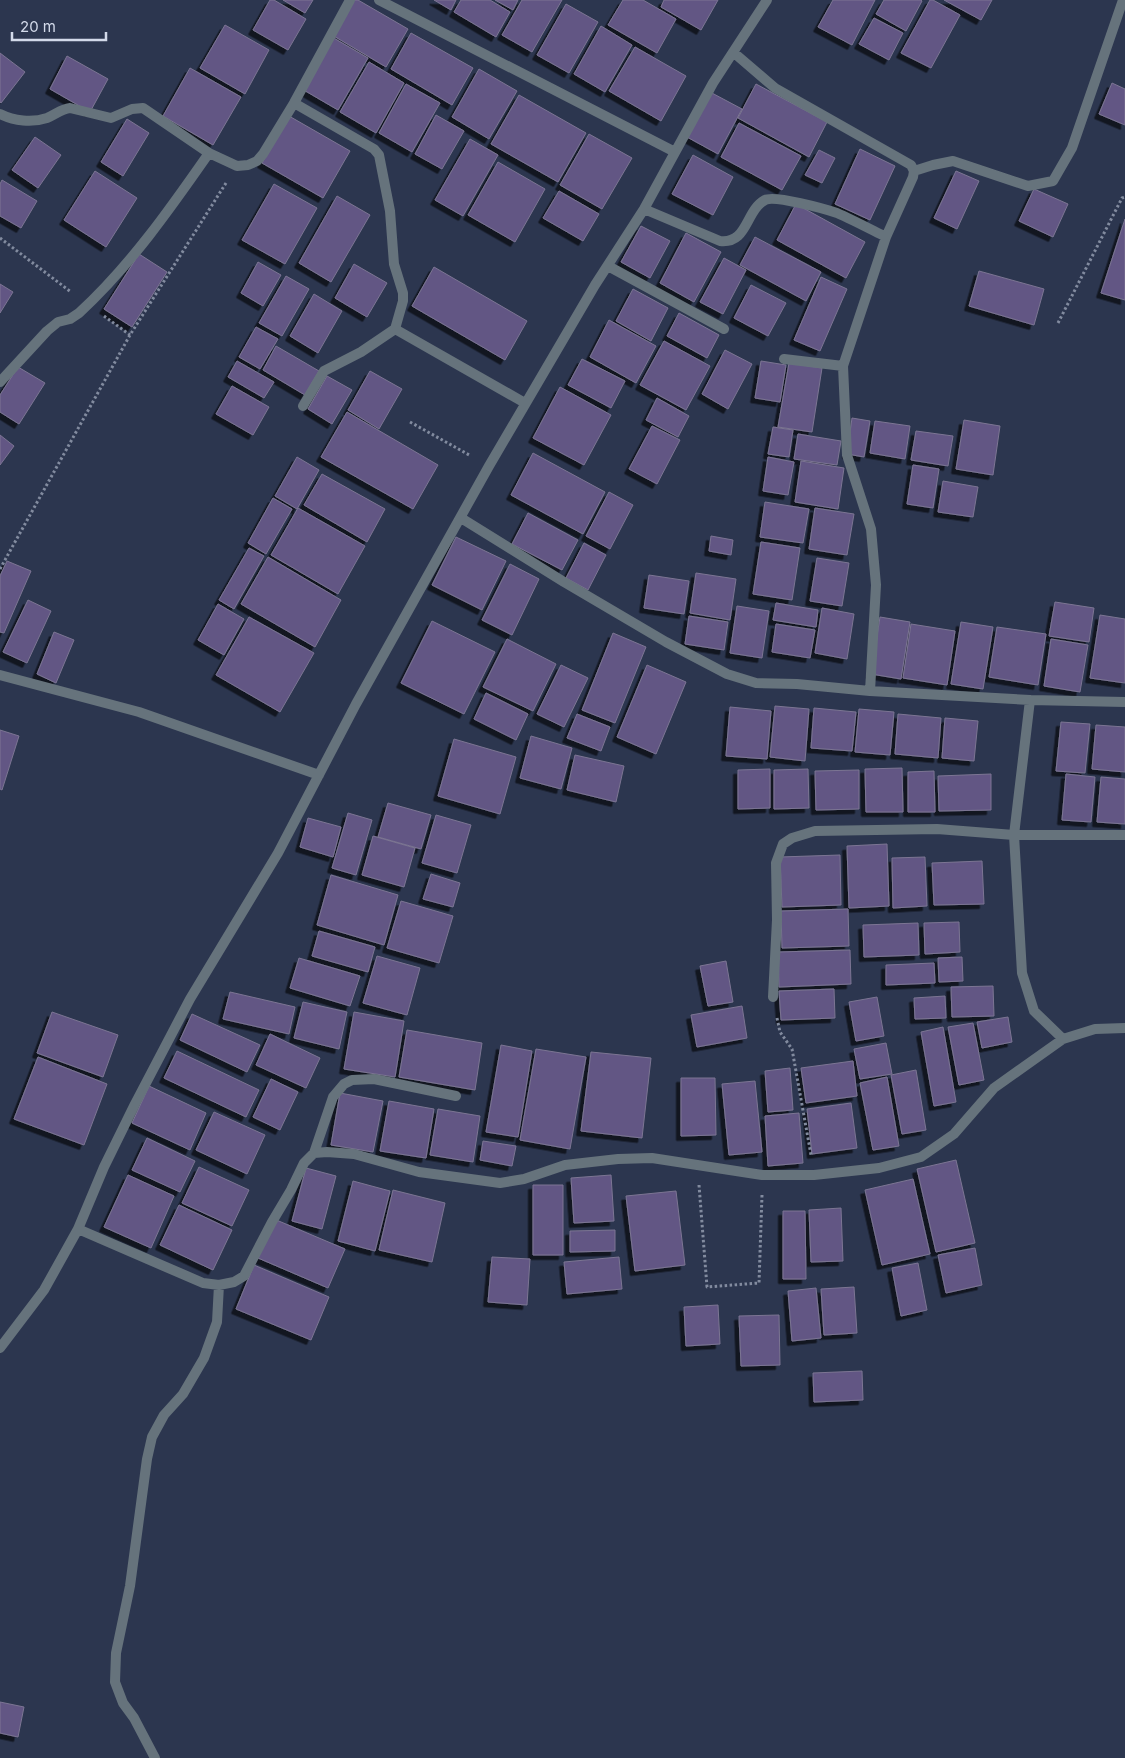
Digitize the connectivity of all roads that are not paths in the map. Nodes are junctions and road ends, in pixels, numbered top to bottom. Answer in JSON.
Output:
{"nodes":[{"id":1,"x":350,"y":0,"type":"edge"},
{"id":2,"x":378,"y":0,"type":"edge"},
{"id":3,"x":767,"y":0,"type":"edge"},
{"id":4,"x":1123,"y":0,"type":"edge"},
{"id":5,"x":734,"y":52,"type":"junction"},
{"id":6,"x":294,"y":103,"type":"junction"},
{"id":7,"x":0,"y":114,"type":"edge"},
{"id":8,"x":209,"y":152,"type":"junction"},
{"id":9,"x":675,"y":152,"type":"junction"},
{"id":10,"x":914,"y":171,"type":"junction"},
{"id":11,"x":644,"y":209,"type":"junction"},
{"id":12,"x":886,"y":237,"type":"junction"},
{"id":13,"x":608,"y":266,"type":"junction"},
{"id":14,"x":395,"y":329,"type":"junction"},
{"id":15,"x":724,"y":329,"type":"dead end"},
{"id":16,"x":784,"y":359,"type":"dead end"},
{"id":17,"x":843,"y":366,"type":"junction"},
{"id":18,"x":0,"y":382,"type":"edge"},
{"id":19,"x":526,"y":403,"type":"junction"},
{"id":20,"x":303,"y":406,"type":"dead end"},
{"id":21,"x":461,"y":518,"type":"junction"},
{"id":22,"x":0,"y":675,"type":"edge"},
{"id":23,"x":870,"y":691,"type":"junction"},
{"id":24,"x":1030,"y":700,"type":"junction"},
{"id":25,"x":1125,"y":702,"type":"edge"},
{"id":26,"x":319,"y":775,"type":"junction"},
{"id":27,"x":1014,"y":835,"type":"junction"},
{"id":28,"x":1125,"y":835,"type":"edge"},
{"id":29,"x":773,"y":997,"type":"road end"},
{"id":30,"x":1125,"y":1028,"type":"edge"},
{"id":31,"x":1063,"y":1039,"type":"junction"},
{"id":32,"x":456,"y":1096,"type":"dead end"},
{"id":33,"x":314,"y":1153,"type":"junction"},
{"id":34,"x":78,"y":1229,"type":"junction"},
{"id":35,"x":219,"y":1285,"type":"junction"},
{"id":36,"x":0,"y":1348,"type":"edge"},
{"id":37,"x":155,"y":1758,"type":"edge"}],
"edges":[{"from":1,"to":6,"type":"street"},
{"from":2,"to":9,"type":"street"},
{"from":3,"to":5,"type":"street"},
{"from":4,"to":10,"type":"street"},
{"from":5,"to":9,"type":"street"},
{"from":5,"to":10,"type":"street"},
{"from":6,"to":8,"type":"street"},
{"from":6,"to":14,"type":"street"},
{"from":7,"to":8,"type":"street"},
{"from":8,"to":18,"type":"street"},
{"from":9,"to":11,"type":"street"},
{"from":10,"to":12,"type":"street"},
{"from":11,"to":12,"type":"street"},
{"from":11,"to":13,"type":"street"},
{"from":12,"to":17,"type":"street"},
{"from":13,"to":15,"type":"street"},
{"from":13,"to":19,"type":"street"},
{"from":14,"to":19,"type":"street"},
{"from":14,"to":20,"type":"street"},
{"from":16,"to":17,"type":"street"},
{"from":17,"to":23,"type":"street"},
{"from":19,"to":21,"type":"street"},
{"from":21,"to":23,"type":"street"},
{"from":21,"to":26,"type":"street"},
{"from":22,"to":26,"type":"street"},
{"from":23,"to":24,"type":"street"},
{"from":24,"to":25,"type":"street"},
{"from":24,"to":27,"type":"street"},
{"from":26,"to":34,"type":"street"},
{"from":27,"to":28,"type":"street"},
{"from":27,"to":29,"type":"street"},
{"from":27,"to":31,"type":"street"},
{"from":30,"to":31,"type":"street"},
{"from":31,"to":33,"type":"street"},
{"from":32,"to":33,"type":"street"},
{"from":33,"to":35,"type":"street"},
{"from":34,"to":35,"type":"street"},
{"from":34,"to":36,"type":"street"},
{"from":35,"to":37,"type":"street"}]}
